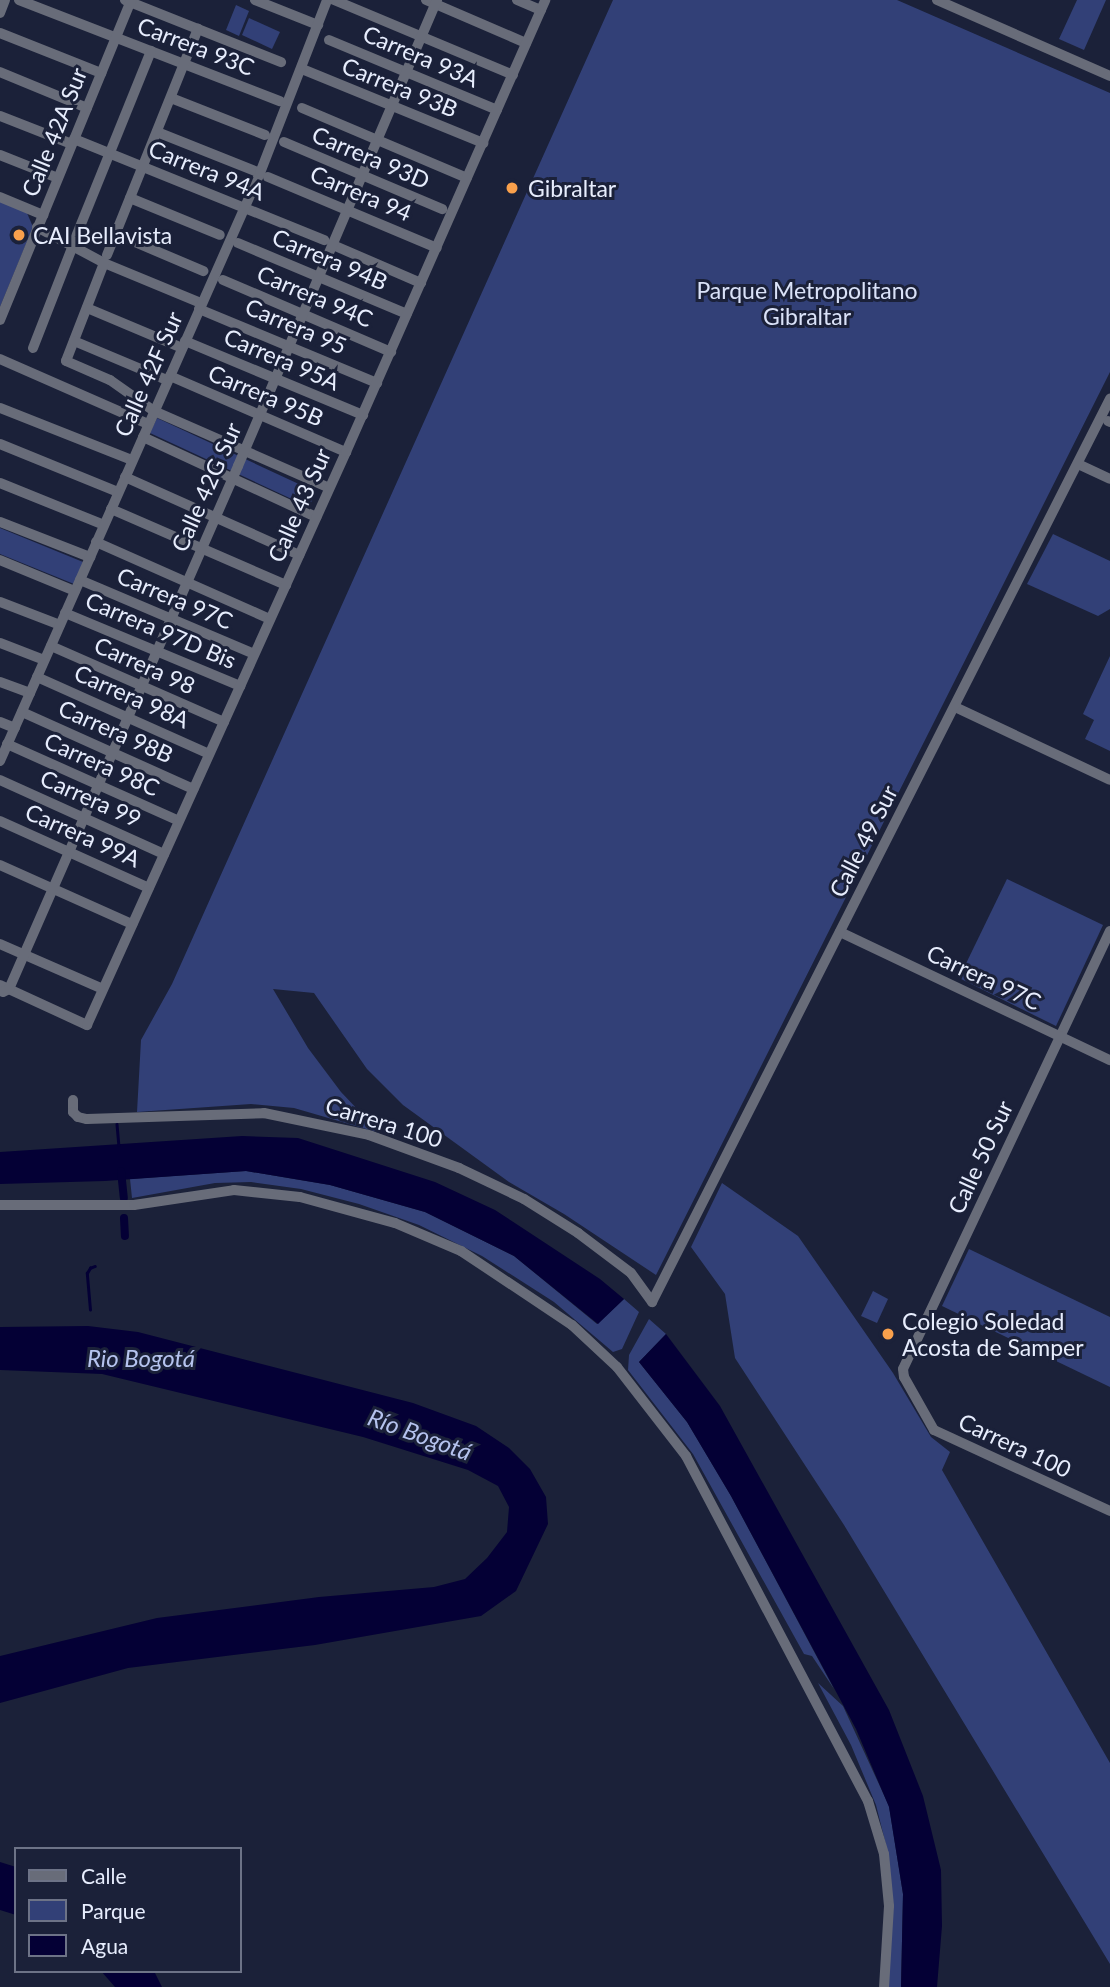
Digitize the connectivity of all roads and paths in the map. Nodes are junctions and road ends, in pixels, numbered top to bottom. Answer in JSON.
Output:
{"nodes":[{"id":1,"x":5,"y":0,"type":"edge"},
{"id":2,"x":19,"y":0,"type":"edge"},
{"id":3,"x":255,"y":0,"type":"edge"},
{"id":4,"x":327,"y":0,"type":"edge"},
{"id":5,"x":334,"y":0,"type":"edge"},
{"id":6,"x":517,"y":0,"type":"edge"},
{"id":7,"x":937,"y":0,"type":"edge"},
{"id":8,"x":129,"y":1,"type":"edge"},
{"id":9,"x":433,"y":1,"type":"edge"},
{"id":10,"x":543,"y":5,"type":"edge"},
{"id":11,"x":0,"y":13,"type":"edge"},
{"id":12,"x":318,"y":25,"type":"junction"},
{"id":13,"x":198,"y":29,"type":"junction"},
{"id":14,"x":0,"y":33,"type":"edge"},
{"id":15,"x":116,"y":37,"type":"junction"},
{"id":16,"x":422,"y":37,"type":"junction"},
{"id":17,"x":329,"y":40,"type":"dead end"},
{"id":18,"x":526,"y":43,"type":"junction"},
{"id":19,"x":151,"y":51,"type":"junction"},
{"id":20,"x":281,"y":62,"type":"dead end"},
{"id":21,"x":184,"y":64,"type":"junction"},
{"id":22,"x":302,"y":69,"type":"junction"},
{"id":23,"x":0,"y":72,"type":"edge"},
{"id":24,"x":406,"y":72,"type":"junction"},
{"id":25,"x":101,"y":73,"type":"junction"},
{"id":26,"x":513,"y":75,"type":"junction"},
{"id":27,"x":1110,"y":76,"type":"edge"},
{"id":28,"x":171,"y":98,"type":"junction"},
{"id":29,"x":280,"y":101,"type":"dead end"},
{"id":30,"x":391,"y":106,"type":"junction"},
{"id":31,"x":87,"y":107,"type":"junction"},
{"id":32,"x":302,"y":108,"type":"dead end"},
{"id":33,"x":497,"y":110,"type":"junction"},
{"id":34,"x":0,"y":116,"type":"edge"},
{"id":35,"x":157,"y":132,"type":"junction"},
{"id":36,"x":265,"y":135,"type":"dead end"},
{"id":37,"x":73,"y":141,"type":"junction"},
{"id":38,"x":377,"y":141,"type":"junction"},
{"id":39,"x":284,"y":142,"type":"dead end"},
{"id":40,"x":482,"y":143,"type":"junction"},
{"id":41,"x":109,"y":153,"type":"junction"},
{"id":42,"x":0,"y":155,"type":"edge"},
{"id":43,"x":143,"y":167,"type":"junction"},
{"id":44,"x":264,"y":175,"type":"junction"},
{"id":45,"x":362,"y":177,"type":"junction"},
{"id":46,"x":58,"y":178,"type":"junction"},
{"id":47,"x":467,"y":178,"type":"junction"},
{"id":48,"x":0,"y":197,"type":"edge"},
{"id":49,"x":130,"y":198,"type":"junction"},
{"id":50,"x":244,"y":208,"type":"junction"},
{"id":51,"x":442,"y":209,"type":"dead end"},
{"id":52,"x":348,"y":211,"type":"junction"},
{"id":53,"x":43,"y":215,"type":"junction"},
{"id":54,"x":37,"y":227,"type":"junction"},
{"id":55,"x":116,"y":234,"type":"junction"},
{"id":56,"x":220,"y":235,"type":"dead end"},
{"id":57,"x":73,"y":243,"type":"junction"},
{"id":58,"x":238,"y":243,"type":"dead end"},
{"id":59,"x":329,"y":243,"type":"junction"},
{"id":60,"x":436,"y":248,"type":"junction"},
{"id":61,"x":106,"y":259,"type":"junction"},
{"id":62,"x":203,"y":271,"type":"dead end"},
{"id":63,"x":319,"y":278,"type":"junction"},
{"id":64,"x":223,"y":280,"type":"dead end"},
{"id":65,"x":421,"y":283,"type":"junction"},
{"id":66,"x":200,"y":306,"type":"junction"},
{"id":67,"x":87,"y":308,"type":"junction"},
{"id":68,"x":303,"y":314,"type":"junction"},
{"id":69,"x":407,"y":314,"type":"junction"},
{"id":70,"x":0,"y":320,"type":"edge"},
{"id":71,"x":74,"y":341,"type":"junction"},
{"id":72,"x":183,"y":344,"type":"junction"},
{"id":73,"x":289,"y":346,"type":"junction"},
{"id":74,"x":33,"y":348,"type":"dead end"},
{"id":75,"x":391,"y":352,"type":"junction"},
{"id":76,"x":0,"y":359,"type":"edge"},
{"id":77,"x":169,"y":378,"type":"junction"},
{"id":78,"x":275,"y":379,"type":"junction"},
{"id":79,"x":377,"y":383,"type":"junction"},
{"id":80,"x":1110,"y":399,"type":"edge"},
{"id":81,"x":0,"y":408,"type":"edge"},
{"id":82,"x":154,"y":411,"type":"junction"},
{"id":83,"x":260,"y":415,"type":"junction"},
{"id":84,"x":363,"y":415,"type":"junction"},
{"id":85,"x":148,"y":424,"type":"junction"},
{"id":86,"x":143,"y":437,"type":"junction"},
{"id":87,"x":0,"y":444,"type":"edge"},
{"id":88,"x":245,"y":450,"type":"junction"},
{"id":89,"x":346,"y":452,"type":"junction"},
{"id":90,"x":132,"y":460,"type":"junction"},
{"id":91,"x":1077,"y":464,"type":"junction"},
{"id":92,"x":125,"y":477,"type":"junction"},
{"id":93,"x":233,"y":479,"type":"junction"},
{"id":94,"x":1110,"y":479,"type":"edge"},
{"id":95,"x":0,"y":483,"type":"edge"},
{"id":96,"x":329,"y":488,"type":"junction"},
{"id":97,"x":118,"y":492,"type":"junction"},
{"id":98,"x":111,"y":509,"type":"junction"},
{"id":99,"x":215,"y":517,"type":"junction"},
{"id":100,"x":316,"y":517,"type":"junction"},
{"id":101,"x":0,"y":522,"type":"edge"},
{"id":102,"x":104,"y":526,"type":"junction"},
{"id":103,"x":96,"y":542,"type":"junction"},
{"id":104,"x":202,"y":548,"type":"junction"},
{"id":105,"x":299,"y":555,"type":"junction"},
{"id":106,"x":90,"y":557,"type":"junction"},
{"id":107,"x":0,"y":560,"type":"edge"},
{"id":108,"x":80,"y":580,"type":"junction"},
{"id":109,"x":187,"y":582,"type":"junction"},
{"id":110,"x":286,"y":585,"type":"junction"},
{"id":111,"x":75,"y":591,"type":"junction"},
{"id":112,"x":0,"y":602,"type":"edge"},
{"id":113,"x":65,"y":613,"type":"junction"},
{"id":114,"x":171,"y":618,"type":"junction"},
{"id":115,"x":270,"y":619,"type":"junction"},
{"id":116,"x":60,"y":625,"type":"junction"},
{"id":117,"x":0,"y":643,"type":"edge"},
{"id":118,"x":51,"y":646,"type":"junction"},
{"id":119,"x":156,"y":651,"type":"junction"},
{"id":120,"x":254,"y":654,"type":"junction"},
{"id":121,"x":44,"y":660,"type":"junction"},
{"id":122,"x":37,"y":677,"type":"junction"},
{"id":123,"x":0,"y":682,"type":"edge"},
{"id":124,"x":141,"y":686,"type":"junction"},
{"id":125,"x":240,"y":687,"type":"junction"},
{"id":126,"x":30,"y":693,"type":"junction"},
{"id":127,"x":955,"y":707,"type":"junction"},
{"id":128,"x":22,"y":712,"type":"junction"},
{"id":129,"x":127,"y":717,"type":"junction"},
{"id":130,"x":0,"y":722,"type":"edge"},
{"id":131,"x":223,"y":722,"type":"junction"},
{"id":132,"x":15,"y":728,"type":"junction"},
{"id":133,"x":7,"y":744,"type":"junction"},
{"id":134,"x":112,"y":752,"type":"junction"},
{"id":135,"x":209,"y":754,"type":"junction"},
{"id":136,"x":0,"y":760,"type":"edge"},
{"id":137,"x":0,"y":780,"type":"edge"},
{"id":138,"x":1110,"y":780,"type":"edge"},
{"id":139,"x":97,"y":785,"type":"junction"},
{"id":140,"x":193,"y":789,"type":"junction"},
{"id":141,"x":83,"y":817,"type":"junction"},
{"id":142,"x":0,"y":821,"type":"edge"},
{"id":143,"x":179,"y":821,"type":"junction"},
{"id":144,"x":68,"y":852,"type":"junction"},
{"id":145,"x":164,"y":854,"type":"junction"},
{"id":146,"x":0,"y":865,"type":"edge"},
{"id":147,"x":52,"y":888,"type":"junction"},
{"id":148,"x":149,"y":888,"type":"junction"},
{"id":149,"x":132,"y":924,"type":"junction"},
{"id":150,"x":1110,"y":931,"type":"edge"},
{"id":151,"x":840,"y":932,"type":"junction"},
{"id":152,"x":0,"y":944,"type":"edge"},
{"id":153,"x":24,"y":954,"type":"junction"},
{"id":154,"x":3,"y":989,"type":"edge"},
{"id":155,"x":103,"y":989,"type":"junction"},
{"id":156,"x":1060,"y":1036,"type":"junction"},
{"id":157,"x":1110,"y":1060,"type":"edge"},
{"id":158,"x":73,"y":1100,"type":"dead end"},
{"id":159,"x":0,"y":1205,"type":"edge"},
{"id":160,"x":652,"y":1302,"type":"joint"},
{"id":161,"x":917,"y":1401,"type":"joint"},
{"id":162,"x":1108,"y":1506,"type":"edge"},
{"id":163,"x":884,"y":1987,"type":"edge"}],
"edges":[{"from":1,"to":11,"type":"street"},
{"from":2,"to":15,"type":"street","name":"Carrera 93C"},
{"from":3,"to":12,"type":"street"},
{"from":4,"to":12,"type":"street","name":"Calle 42F Sur"},
{"from":5,"to":16,"type":"street"},
{"from":6,"to":10,"type":"street"},
{"from":7,"to":27,"type":"street"},
{"from":8,"to":13,"type":"street"},
{"from":8,"to":15,"type":"street","name":"Calle 42A Sur"},
{"from":9,"to":16,"type":"street","name":"Calle 42G Sur"},
{"from":9,"to":18,"type":"street"},
{"from":10,"to":18,"type":"street","name":"Calle 43 Sur"},
{"from":12,"to":22,"type":"street","name":"Calle 42F Sur"},
{"from":13,"to":20,"type":"street"},
{"from":13,"to":21,"type":"street"},
{"from":14,"to":25,"type":"street"},
{"from":15,"to":19,"type":"street","name":"Carrera 93C"},
{"from":15,"to":25,"type":"street","name":"Calle 42A Sur"},
{"from":16,"to":24,"type":"street","name":"Calle 42G Sur"},
{"from":16,"to":26,"type":"street"},
{"from":17,"to":24,"type":"street","name":"Carrera 93A"},
{"from":18,"to":26,"type":"street","name":"Calle 43 Sur"},
{"from":19,"to":21,"type":"street","name":"Carrera 93C"},
{"from":19,"to":41,"type":"street"},
{"from":21,"to":28,"type":"street"},
{"from":21,"to":29,"type":"street","name":"Carrera 93C"},
{"from":22,"to":30,"type":"street","name":"Carrera 93B"},
{"from":22,"to":44,"type":"street","name":"Calle 42F Sur"},
{"from":23,"to":31,"type":"street"},
{"from":24,"to":30,"type":"street","name":"Calle 42G Sur"},
{"from":24,"to":33,"type":"street","name":"Carrera 93A"},
{"from":25,"to":31,"type":"street","name":"Calle 42A Sur"},
{"from":26,"to":33,"type":"street","name":"Calle 43 Sur"},
{"from":28,"to":35,"type":"street"},
{"from":28,"to":36,"type":"street"},
{"from":30,"to":38,"type":"street","name":"Calle 42G Sur"},
{"from":30,"to":40,"type":"street","name":"Carrera 93B"},
{"from":31,"to":37,"type":"street","name":"Calle 42A Sur"},
{"from":32,"to":38,"type":"street"},
{"from":33,"to":40,"type":"street","name":"Calle 43 Sur"},
{"from":34,"to":37,"type":"street","name":"Carrera 94A"},
{"from":35,"to":43,"type":"street"},
{"from":35,"to":44,"type":"street","name":"Carrera 94"},
{"from":37,"to":41,"type":"street","name":"Carrera 94A"},
{"from":37,"to":46,"type":"street","name":"Calle 42A Sur"},
{"from":38,"to":45,"type":"street","name":"Calle 42G Sur"},
{"from":38,"to":47,"type":"street"},
{"from":39,"to":45,"type":"street","name":"Carrera 93D"},
{"from":40,"to":47,"type":"street","name":"Calle 43 Sur"},
{"from":41,"to":43,"type":"street","name":"Carrera 94A"},
{"from":41,"to":57,"type":"street"},
{"from":42,"to":46,"type":"street"},
{"from":43,"to":49,"type":"street"},
{"from":43,"to":50,"type":"street","name":"Carrera 94A"},
{"from":44,"to":50,"type":"street","name":"Calle 42F Sur"},
{"from":44,"to":52,"type":"street","name":"Carrera 94"},
{"from":45,"to":51,"type":"street","name":"Carrera 93D"},
{"from":45,"to":52,"type":"street","name":"Calle 42G Sur"},
{"from":46,"to":53,"type":"street","name":"Calle 42A Sur"},
{"from":47,"to":60,"type":"street","name":"Calle 43 Sur"},
{"from":48,"to":53,"type":"street"},
{"from":49,"to":55,"type":"street"},
{"from":49,"to":56,"type":"street"},
{"from":50,"to":59,"type":"street","name":"Carrera 94A"},
{"from":50,"to":66,"type":"street","name":"Calle 42F Sur"},
{"from":52,"to":59,"type":"street","name":"Calle 42G Sur"},
{"from":52,"to":60,"type":"street","name":"Carrera 94"},
{"from":53,"to":54,"type":"street","name":"Calle 42A Sur"},
{"from":54,"to":57,"type":"street","name":"Carrera 95"},
{"from":54,"to":70,"type":"street","name":"Calle 42A Sur"},
{"from":55,"to":61,"type":"street"},
{"from":55,"to":62,"type":"street"},
{"from":57,"to":61,"type":"street","name":"Carrera 95"},
{"from":57,"to":74,"type":"street"},
{"from":58,"to":63,"type":"street","name":"Carrera 94B"},
{"from":59,"to":63,"type":"street","name":"Calle 42G Sur"},
{"from":59,"to":65,"type":"street","name":"Carrera 94A"},
{"from":60,"to":65,"type":"street","name":"Calle 43 Sur"},
{"from":61,"to":66,"type":"street","name":"Carrera 95"},
{"from":61,"to":67,"type":"street"},
{"from":63,"to":68,"type":"street","name":"Calle 42G Sur"},
{"from":63,"to":69,"type":"street","name":"Carrera 94B"},
{"from":64,"to":68,"type":"street","name":"Carrera 94C"},
{"from":65,"to":69,"type":"street","name":"Calle 43 Sur"},
{"from":66,"to":72,"type":"street","name":"Calle 42F Sur"},
{"from":66,"to":73,"type":"street","name":"Carrera 95"},
{"from":67,"to":71,"type":"street"},
{"from":67,"to":72,"type":"street","name":"Carrera 95A"},
{"from":68,"to":73,"type":"street","name":"Calle 42G Sur"},
{"from":68,"to":75,"type":"street","name":"Carrera 94C"},
{"from":69,"to":75,"type":"street","name":"Calle 43 Sur"},
{"from":71,"to":77,"type":"street","name":"Carrera 95B"},
{"from":71,"to":82,"type":"street"},
{"from":72,"to":77,"type":"street","name":"Calle 42F Sur"},
{"from":72,"to":78,"type":"street","name":"Carrera 95A"},
{"from":73,"to":78,"type":"street","name":"Calle 42G Sur"},
{"from":73,"to":79,"type":"street","name":"Carrera 95"},
{"from":75,"to":79,"type":"street","name":"Calle 43 Sur"},
{"from":76,"to":85,"type":"street"},
{"from":77,"to":82,"type":"street","name":"Calle 42F Sur"},
{"from":77,"to":83,"type":"street","name":"Carrera 95B"},
{"from":78,"to":83,"type":"street","name":"Calle 42G Sur"},
{"from":78,"to":84,"type":"street","name":"Carrera 95A"},
{"from":79,"to":84,"type":"street","name":"Calle 43 Sur"},
{"from":80,"to":91,"type":"street","name":"Calle 49 Sur"},
{"from":81,"to":90,"type":"street"},
{"from":82,"to":85,"type":"street","name":"Calle 42F Sur"},
{"from":82,"to":88,"type":"street"},
{"from":83,"to":88,"type":"street","name":"Calle 42G Sur"},
{"from":83,"to":89,"type":"street","name":"Carrera 95B"},
{"from":84,"to":89,"type":"street","name":"Calle 43 Sur"},
{"from":85,"to":86,"type":"street","name":"Calle 42F Sur"},
{"from":86,"to":90,"type":"street","name":"Calle 42F Sur"},
{"from":86,"to":93,"type":"street"},
{"from":87,"to":97,"type":"street"},
{"from":88,"to":93,"type":"street","name":"Calle 42G Sur"},
{"from":88,"to":96,"type":"street"},
{"from":89,"to":96,"type":"street","name":"Calle 43 Sur"},
{"from":90,"to":92,"type":"street","name":"Calle 42F Sur"},
{"from":91,"to":94,"type":"street"},
{"from":91,"to":127,"type":"street","name":"Calle 49 Sur"},
{"from":92,"to":97,"type":"street","name":"Calle 42F Sur"},
{"from":92,"to":99,"type":"street"},
{"from":93,"to":99,"type":"street","name":"Calle 42G Sur"},
{"from":93,"to":100,"type":"street"},
{"from":95,"to":102,"type":"street"},
{"from":96,"to":100,"type":"street","name":"Calle 43 Sur"},
{"from":97,"to":98,"type":"street","name":"Calle 42F Sur"},
{"from":98,"to":102,"type":"street","name":"Calle 42F Sur"},
{"from":98,"to":104,"type":"street"},
{"from":99,"to":104,"type":"street","name":"Calle 42G Sur"},
{"from":99,"to":105,"type":"street"},
{"from":100,"to":105,"type":"street","name":"Calle 43 Sur"},
{"from":101,"to":106,"type":"street"},
{"from":102,"to":103,"type":"street","name":"Calle 42F Sur"},
{"from":103,"to":106,"type":"street","name":"Calle 42F Sur"},
{"from":103,"to":109,"type":"street"},
{"from":104,"to":109,"type":"street","name":"Calle 42G Sur"},
{"from":104,"to":110,"type":"street"},
{"from":105,"to":110,"type":"street","name":"Calle 43 Sur"},
{"from":106,"to":108,"type":"street","name":"Calle 42F Sur"},
{"from":107,"to":111,"type":"street"},
{"from":108,"to":111,"type":"street","name":"Calle 42F Sur"},
{"from":108,"to":114,"type":"street","name":"Carrera 97C"},
{"from":109,"to":114,"type":"street","name":"Calle 42G Sur"},
{"from":109,"to":115,"type":"street"},
{"from":110,"to":115,"type":"street","name":"Calle 43 Sur"},
{"from":111,"to":113,"type":"street","name":"Calle 42F Sur"},
{"from":112,"to":116,"type":"street"},
{"from":113,"to":116,"type":"street","name":"Calle 42F Sur"},
{"from":113,"to":119,"type":"street","name":"Carrera 97D Bis"},
{"from":114,"to":119,"type":"street","name":"Calle 42G Sur"},
{"from":114,"to":120,"type":"street","name":"Carrera 97C"},
{"from":115,"to":120,"type":"street","name":"Calle 43 Sur"},
{"from":116,"to":118,"type":"street","name":"Calle 42F Sur"},
{"from":117,"to":121,"type":"street"},
{"from":118,"to":121,"type":"street","name":"Calle 42F Sur"},
{"from":118,"to":124,"type":"street","name":"Carrera 98"},
{"from":119,"to":124,"type":"street","name":"Calle 42G Sur"},
{"from":119,"to":125,"type":"street","name":"Carrera 97D Bis"},
{"from":120,"to":125,"type":"street","name":"Calle 43 Sur"},
{"from":121,"to":122,"type":"street","name":"Calle 42F Sur"},
{"from":122,"to":126,"type":"street","name":"Calle 42F Sur"},
{"from":122,"to":129,"type":"street","name":"Carrera 98A"},
{"from":123,"to":126,"type":"street"},
{"from":124,"to":129,"type":"street","name":"Calle 42G Sur"},
{"from":124,"to":131,"type":"street","name":"Carrera 98"},
{"from":125,"to":131,"type":"street","name":"Calle 43 Sur"},
{"from":126,"to":128,"type":"street","name":"Calle 42F Sur"},
{"from":127,"to":138,"type":"street"},
{"from":127,"to":151,"type":"street","name":"Calle 49 Sur"},
{"from":128,"to":132,"type":"street","name":"Calle 42F Sur"},
{"from":128,"to":134,"type":"street","name":"Carrera 98B"},
{"from":129,"to":134,"type":"street","name":"Calle 42G Sur"},
{"from":129,"to":135,"type":"street","name":"Carrera 98A"},
{"from":130,"to":132,"type":"street"},
{"from":131,"to":135,"type":"street","name":"Calle 43 Sur"},
{"from":132,"to":133,"type":"street","name":"Calle 42F Sur"},
{"from":133,"to":136,"type":"street","name":"Calle 42F Sur"},
{"from":133,"to":139,"type":"street","name":"Carrera 98C"},
{"from":134,"to":139,"type":"street","name":"Calle 42G Sur"},
{"from":134,"to":140,"type":"street","name":"Carrera 98B"},
{"from":135,"to":140,"type":"street","name":"Calle 43 Sur"},
{"from":137,"to":141,"type":"street","name":"Carrera 99"},
{"from":139,"to":141,"type":"street","name":"Calle 42G Sur"},
{"from":139,"to":143,"type":"street","name":"Carrera 98C"},
{"from":140,"to":143,"type":"street","name":"Calle 43 Sur"},
{"from":141,"to":144,"type":"street","name":"Calle 42G Sur"},
{"from":141,"to":145,"type":"street","name":"Carrera 99"},
{"from":142,"to":144,"type":"street","name":"Carrera 99A"},
{"from":143,"to":145,"type":"street","name":"Calle 43 Sur"},
{"from":144,"to":147,"type":"street","name":"Calle 42G Sur"},
{"from":144,"to":148,"type":"street","name":"Carrera 99A"},
{"from":145,"to":148,"type":"street","name":"Calle 43 Sur"},
{"from":146,"to":147,"type":"street"},
{"from":147,"to":149,"type":"street"},
{"from":147,"to":153,"type":"street","name":"Calle 42G Sur"},
{"from":148,"to":149,"type":"street","name":"Calle 43 Sur"},
{"from":149,"to":155,"type":"street","name":"Calle 43 Sur"},
{"from":150,"to":156,"type":"street","name":"Calle 50 Sur"},
{"from":151,"to":156,"type":"street","name":"Carrera 97C"},
{"from":151,"to":160,"type":"street","name":"Calle 49 Sur"},
{"from":152,"to":153,"type":"street"},
{"from":153,"to":154,"type":"street","name":"Calle 42G Sur"},
{"from":153,"to":155,"type":"street"},
{"from":154,"to":155,"type":"street","name":"Calle 43 Sur"},
{"from":156,"to":157,"type":"street","name":"Carrera 97C"},
{"from":156,"to":161,"type":"street","name":"Calle 50 Sur"},
{"from":158,"to":160,"type":"street","name":"Carrera 100"},
{"from":159,"to":163,"type":"street"},
{"from":161,"to":162,"type":"street","name":"Carrera 100"}]}
